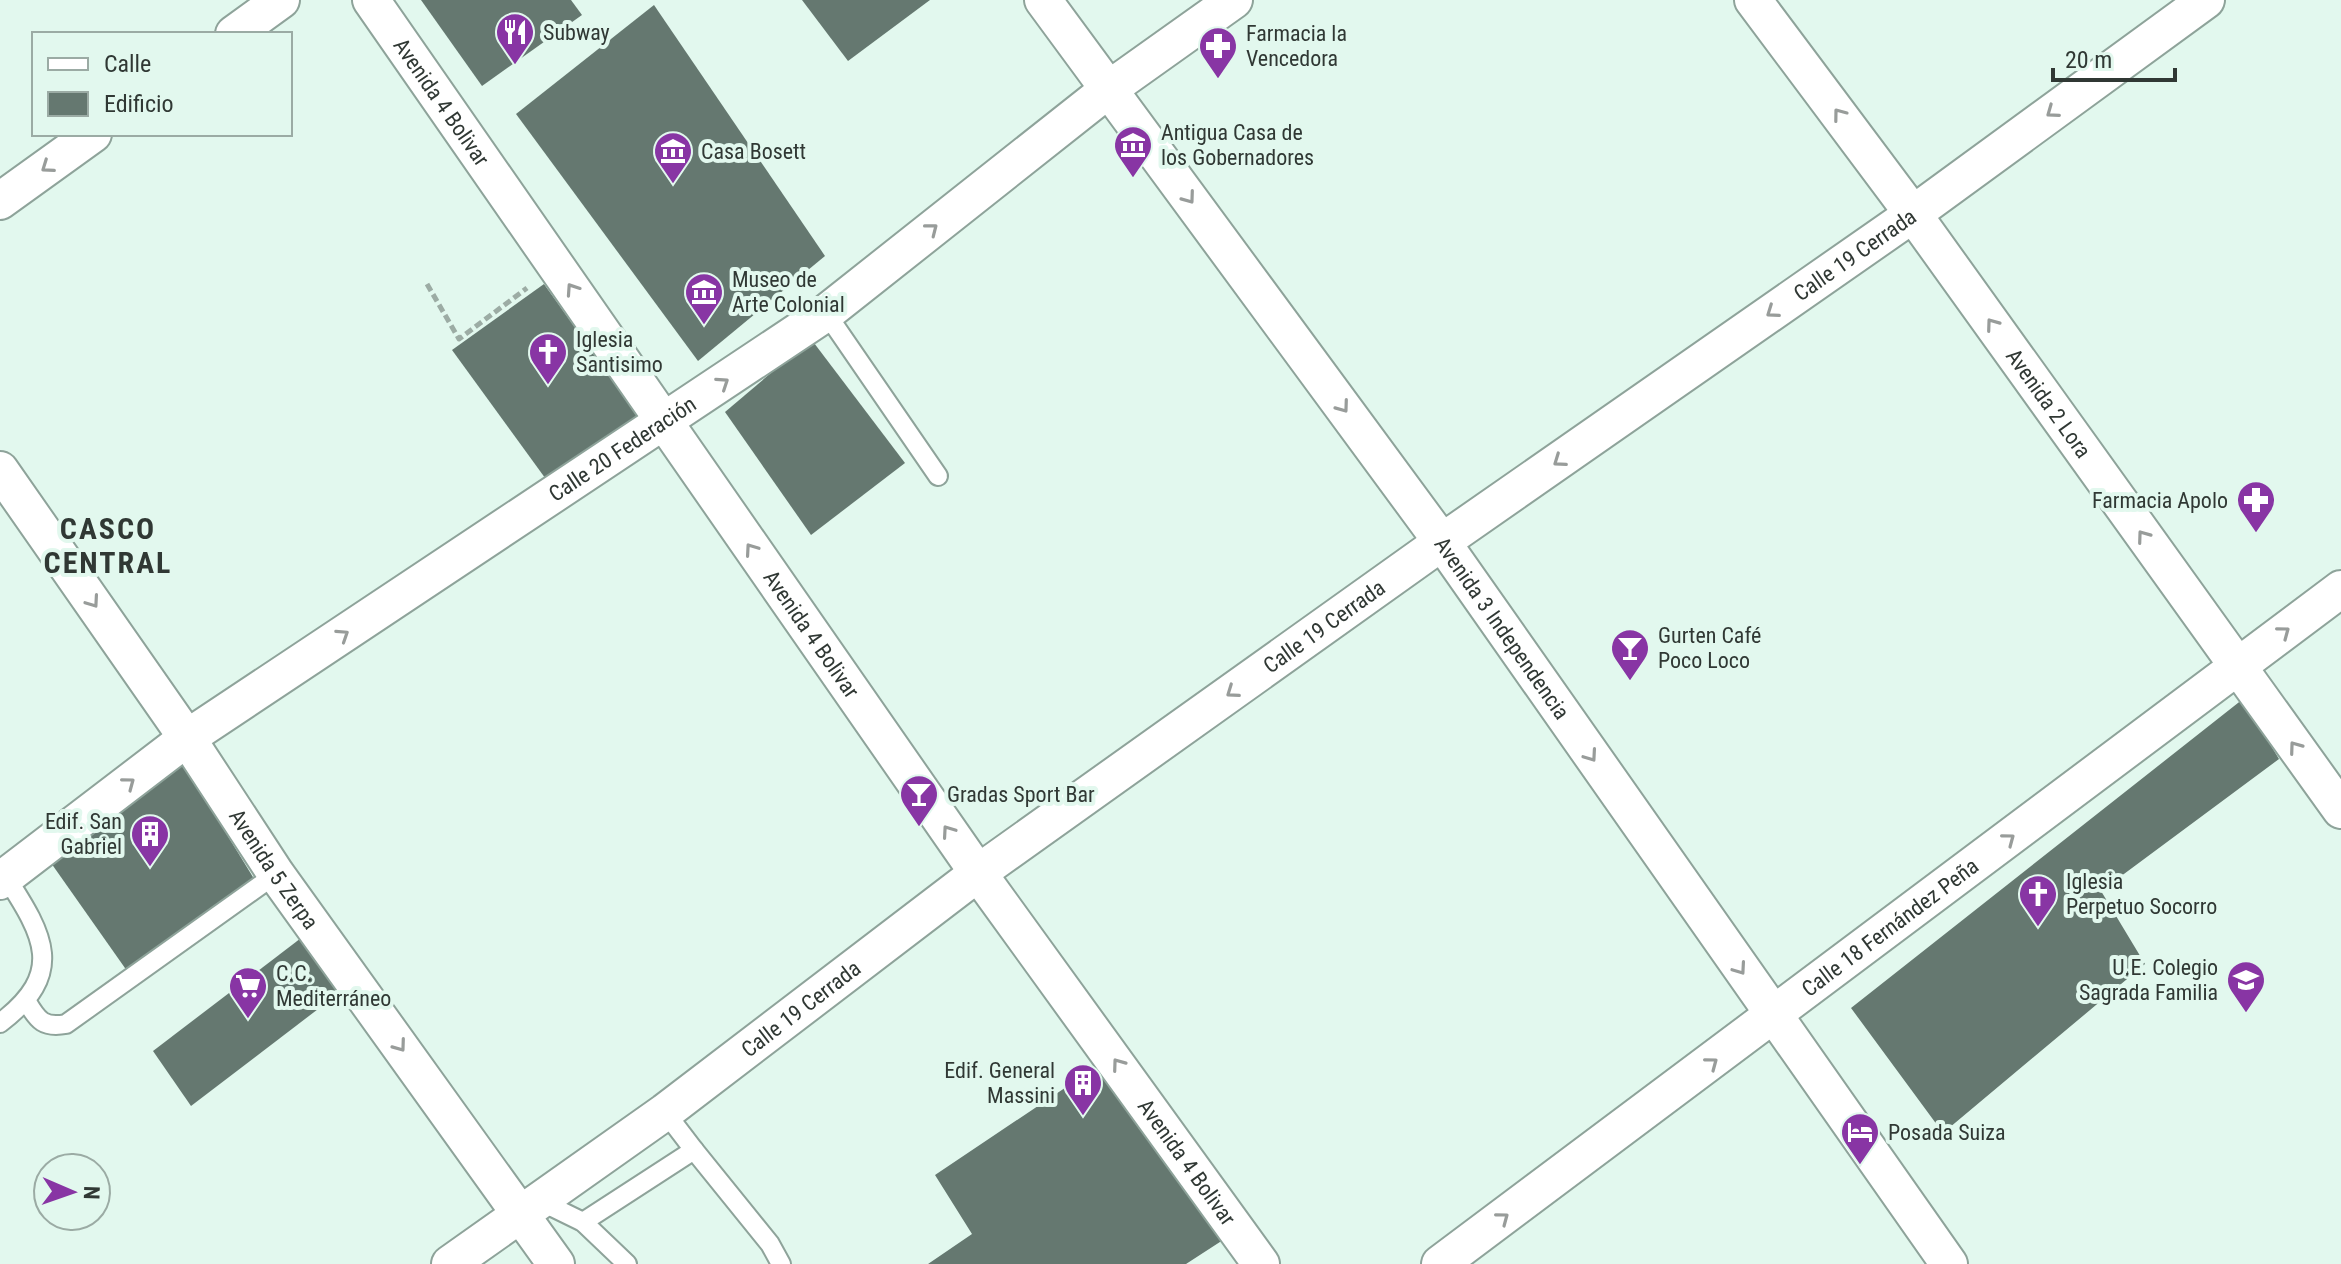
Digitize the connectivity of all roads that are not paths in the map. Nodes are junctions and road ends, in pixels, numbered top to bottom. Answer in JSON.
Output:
{"nodes":[{"id":1,"x":281,"y":0,"type":"edge"},
{"id":2,"x":371,"y":0,"type":"edge"},
{"id":3,"x":1043,"y":0,"type":"edge"},
{"id":4,"x":1234,"y":0,"type":"edge"},
{"id":5,"x":1753,"y":0,"type":"edge"},
{"id":6,"x":2206,"y":0,"type":"edge"},
{"id":7,"x":237,"y":32,"type":"edge"},
{"id":8,"x":1109,"y":89,"type":"junction"},
{"id":9,"x":90,"y":136,"type":"edge"},
{"id":10,"x":0,"y":201,"type":"edge"},
{"id":11,"x":1913,"y":214,"type":"junction"},
{"id":12,"x":826,"y":313,"type":"junction"},
{"id":13,"x":664,"y":424,"type":"junction"},
{"id":14,"x":0,"y":470,"type":"edge"},
{"id":15,"x":938,"y":476,"type":"dead end"},
{"id":16,"x":1442,"y":542,"type":"junction"},
{"id":17,"x":2341,"y":589,"type":"edge"},
{"id":18,"x":2238,"y":668,"type":"junction"},
{"id":19,"x":187,"y":738,"type":"junction"},
{"id":20,"x":2341,"y":810,"type":"edge"},
{"id":21,"x":978,"y":873,"type":"junction"},
{"id":22,"x":276,"y":874,"type":"junction"},
{"id":23,"x":3,"y":879,"type":"edge"},
{"id":24,"x":27,"y":1002,"type":"junction"},
{"id":25,"x":1774,"y":1017,"type":"junction"},
{"id":26,"x":0,"y":1023,"type":"edge"},
{"id":27,"x":665,"y":1112,"type":"junction"},
{"id":28,"x":694,"y":1150,"type":"junction"},
{"id":29,"x":530,"y":1208,"type":"junction"},
{"id":30,"x":583,"y":1222,"type":"junction"},
{"id":31,"x":450,"y":1264,"type":"edge"},
{"id":32,"x":556,"y":1264,"type":"edge"},
{"id":33,"x":627,"y":1264,"type":"edge"},
{"id":34,"x":781,"y":1264,"type":"edge"},
{"id":35,"x":1261,"y":1264,"type":"edge"},
{"id":36,"x":1440,"y":1264,"type":"edge"},
{"id":37,"x":1949,"y":1264,"type":"edge"}],
"edges":[{"from":1,"to":7,"type":"street"},
{"from":13,"to":2,"type":"street","name":"Avenida 4 Bolivar","one_way":true},
{"from":3,"to":8,"type":"street","name":"Avenida 3 Independencia"},
{"from":4,"to":8,"type":"street","name":"Calle 20 Federación"},
{"from":11,"to":5,"type":"street","name":"Avenida 2 Lora","one_way":true},
{"from":6,"to":11,"type":"street","name":"Calle 19 Cerrada","one_way":true},
{"from":12,"to":8,"type":"street","name":"Calle 20 Federación","one_way":true},
{"from":8,"to":16,"type":"street","name":"Avenida 3 Independencia","one_way":true},
{"from":9,"to":10,"type":"street","one_way":true},
{"from":11,"to":16,"type":"street","name":"Calle 19 Cerrada","one_way":true},
{"from":18,"to":11,"type":"street","name":"Avenida 2 Lora","one_way":true},
{"from":13,"to":12,"type":"street","name":"Calle 20 Federación","one_way":true},
{"from":12,"to":15,"type":"lane"},
{"from":19,"to":13,"type":"street","name":"Calle 20 Federación","one_way":true},
{"from":21,"to":13,"type":"street","name":"Avenida 4 Bolivar","one_way":true},
{"from":14,"to":19,"type":"street","name":"Avenida 5 Zerpa","one_way":true},
{"from":16,"to":21,"type":"street","name":"Calle 19 Cerrada","one_way":true},
{"from":16,"to":25,"type":"street","name":"Avenida 3 Independencia","one_way":true},
{"from":18,"to":17,"type":"street","name":"Calle 18 Fernández Peña","one_way":true},
{"from":20,"to":18,"type":"street","name":"Avenida 2 Lora","one_way":true},
{"from":25,"to":18,"type":"street","name":"Calle 18 Fernández Peña","one_way":true},
{"from":19,"to":22,"type":"street","name":"Avenida 5 Zerpa"},
{"from":23,"to":19,"type":"street","name":"Calle 20 Federación","one_way":true},
{"from":21,"to":27,"type":"street","name":"Calle 19 Cerrada"},
{"from":35,"to":21,"type":"street","name":"Avenida 4 Bolivar","one_way":true},
{"from":22,"to":24,"type":"lane"},
{"from":22,"to":29,"type":"street","name":"Avenida 5 Zerpa","one_way":true},
{"from":23,"to":24,"type":"lane"},
{"from":24,"to":26,"type":"lane"},
{"from":36,"to":25,"type":"street","name":"Calle 18 Fernández Peña","one_way":true},
{"from":25,"to":37,"type":"street","name":"Avenida 3 Independencia"},
{"from":27,"to":28,"type":"lane"},
{"from":27,"to":29,"type":"street","name":"Calle 19 Cerrada"},
{"from":28,"to":30,"type":"lane"},
{"from":28,"to":34,"type":"lane"},
{"from":29,"to":30,"type":"lane"},
{"from":29,"to":31,"type":"street","name":"Calle 19 Cerrada"},
{"from":29,"to":32,"type":"street","name":"Avenida 5 Zerpa"},
{"from":30,"to":33,"type":"lane"}]}
